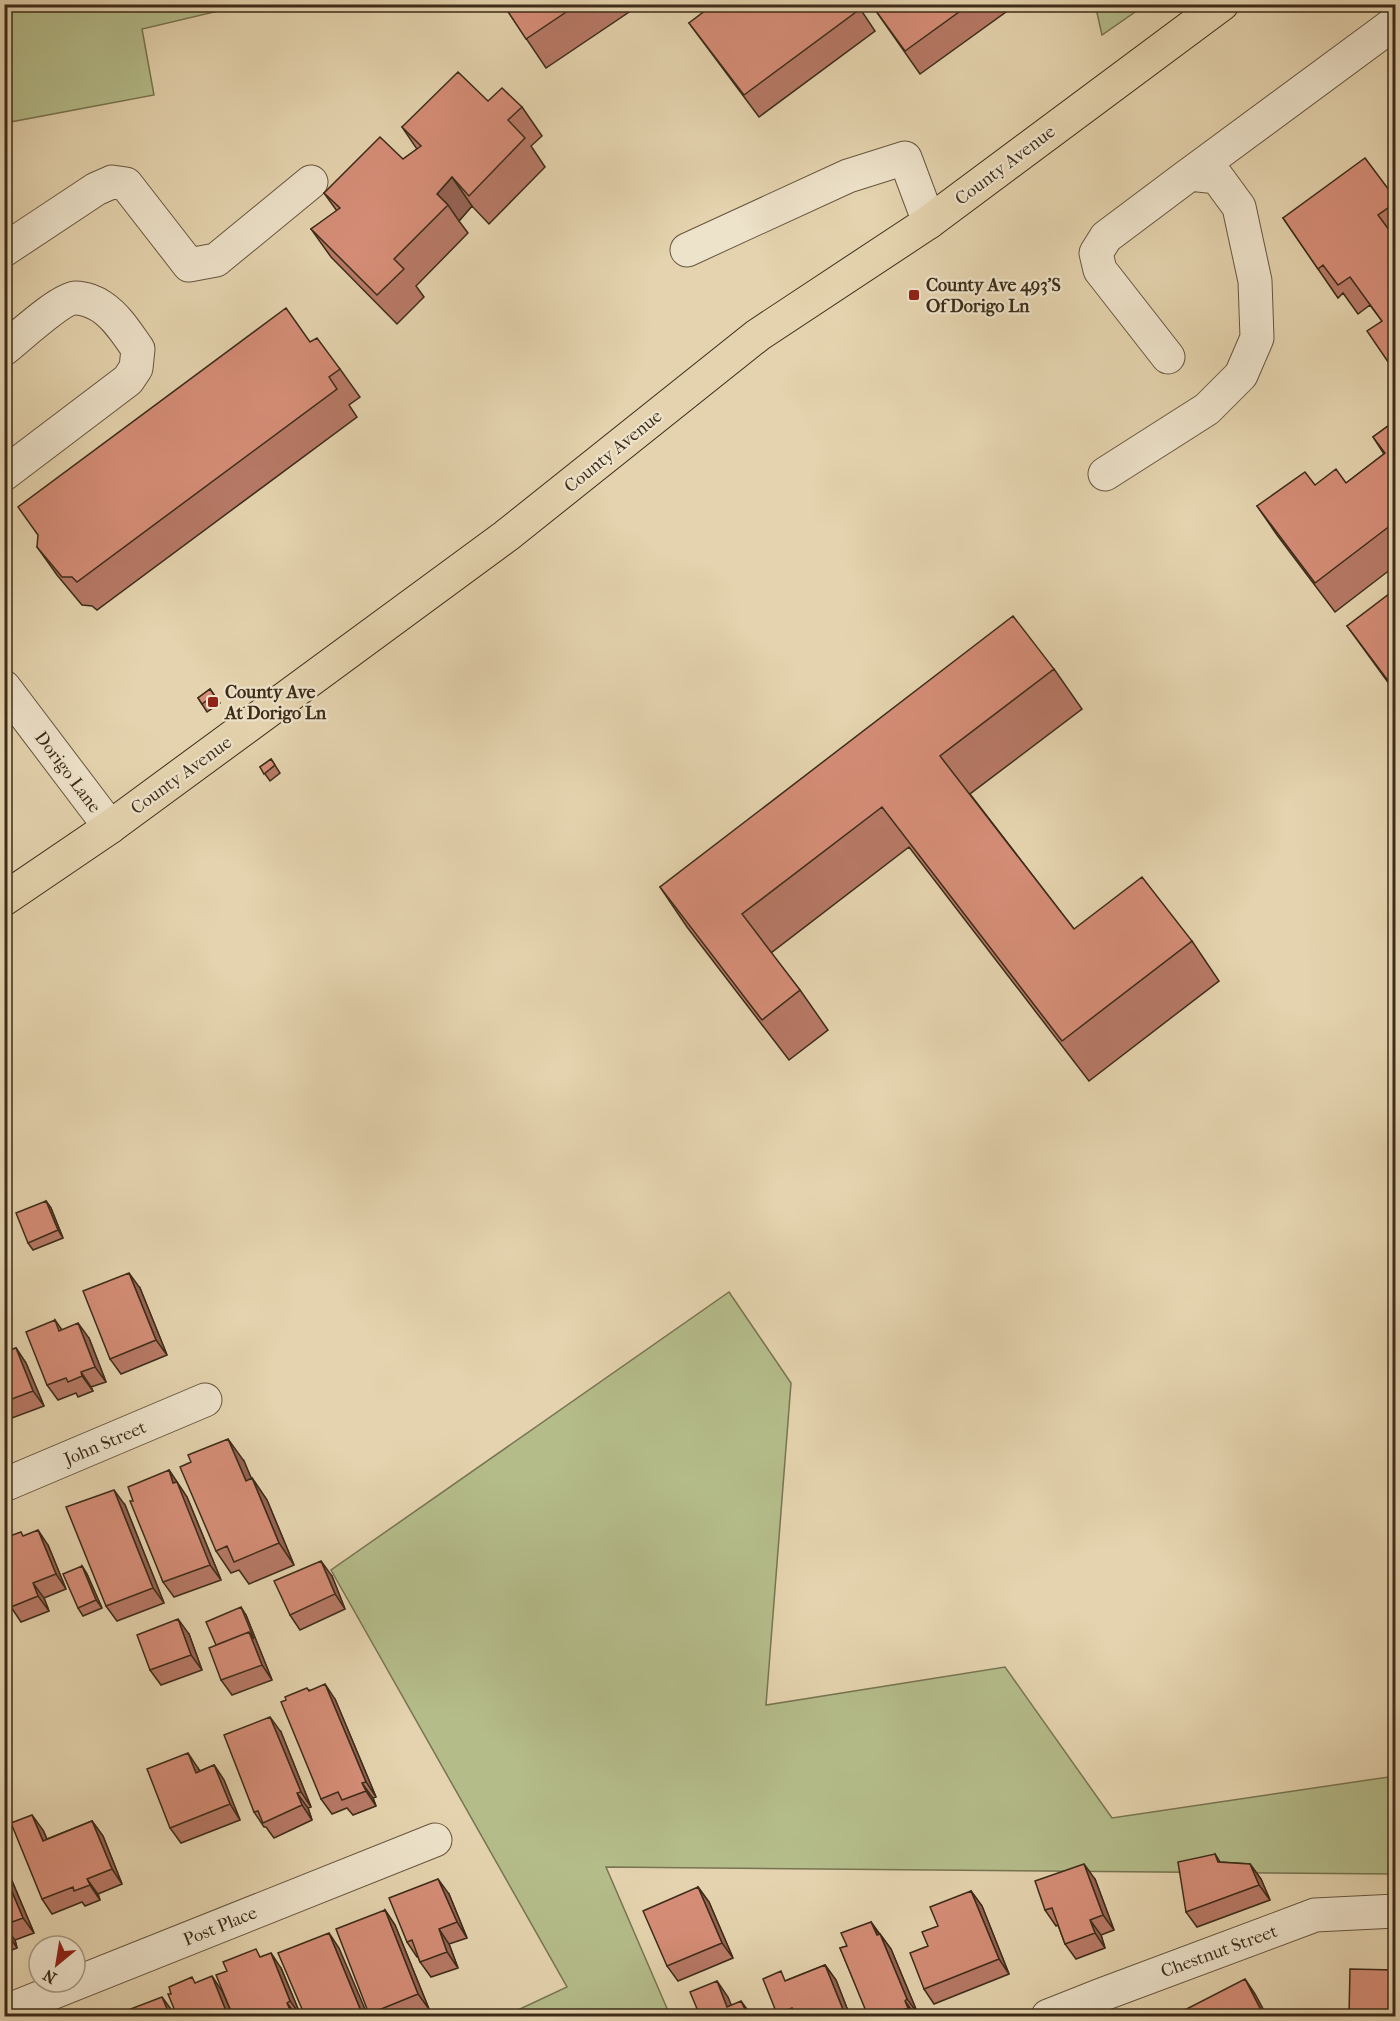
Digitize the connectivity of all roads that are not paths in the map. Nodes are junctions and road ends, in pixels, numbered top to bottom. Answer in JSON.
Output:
{"nodes":[{"id":1,"x":1221,"y":4,"type":"edge"},
{"id":2,"x":1395,"y":22,"type":"edge"},
{"id":3,"x":1190,"y":174,"type":"junction"},
{"id":4,"x":311,"y":182,"type":"dead end"},
{"id":5,"x":929,"y":222,"type":"junction"},
{"id":6,"x":4,"y":250,"type":"edge"},
{"id":7,"x":687,"y":250,"type":"dead end"},
{"id":8,"x":4,"y":349,"type":"edge"},
{"id":9,"x":1168,"y":357,"type":"dead end"},
{"id":10,"x":4,"y":474,"type":"edge"},
{"id":11,"x":1105,"y":474,"type":"dead end"},
{"id":12,"x":4,"y":687,"type":"edge"},
{"id":13,"x":110,"y":827,"type":"junction"},
{"id":14,"x":4,"y":899,"type":"edge"},
{"id":15,"x":205,"y":1400,"type":"dead end"},
{"id":16,"x":4,"y":1485,"type":"edge"},
{"id":17,"x":435,"y":1840,"type":"dead end"},
{"id":18,"x":1395,"y":1911,"type":"edge"},
{"id":19,"x":1107,"y":2006,"type":"edge"},
{"id":20,"x":4,"y":2012,"type":"edge"},
{"id":21,"x":1048,"y":2016,"type":"edge"}],
"edges":[{"from":1,"to":5,"type":"main road","name":"County Avenue"},
{"from":2,"to":3,"type":"street"},
{"from":3,"to":9,"type":"street"},
{"from":3,"to":11,"type":"street"},
{"from":4,"to":6,"type":"street"},
{"from":5,"to":7,"type":"street"},
{"from":5,"to":13,"type":"main road","name":"County Avenue"},
{"from":8,"to":10,"type":"street"},
{"from":12,"to":13,"type":"street","name":"Dorigo Lane"},
{"from":13,"to":14,"type":"main road","name":"County Avenue"},
{"from":15,"to":16,"type":"street","name":"John Street"},
{"from":17,"to":20,"type":"street","name":"Post Place"},
{"from":18,"to":19,"type":"street","name":"Chestnut Street"},
{"from":19,"to":21,"type":"street","name":"Chestnut Street"}]}
